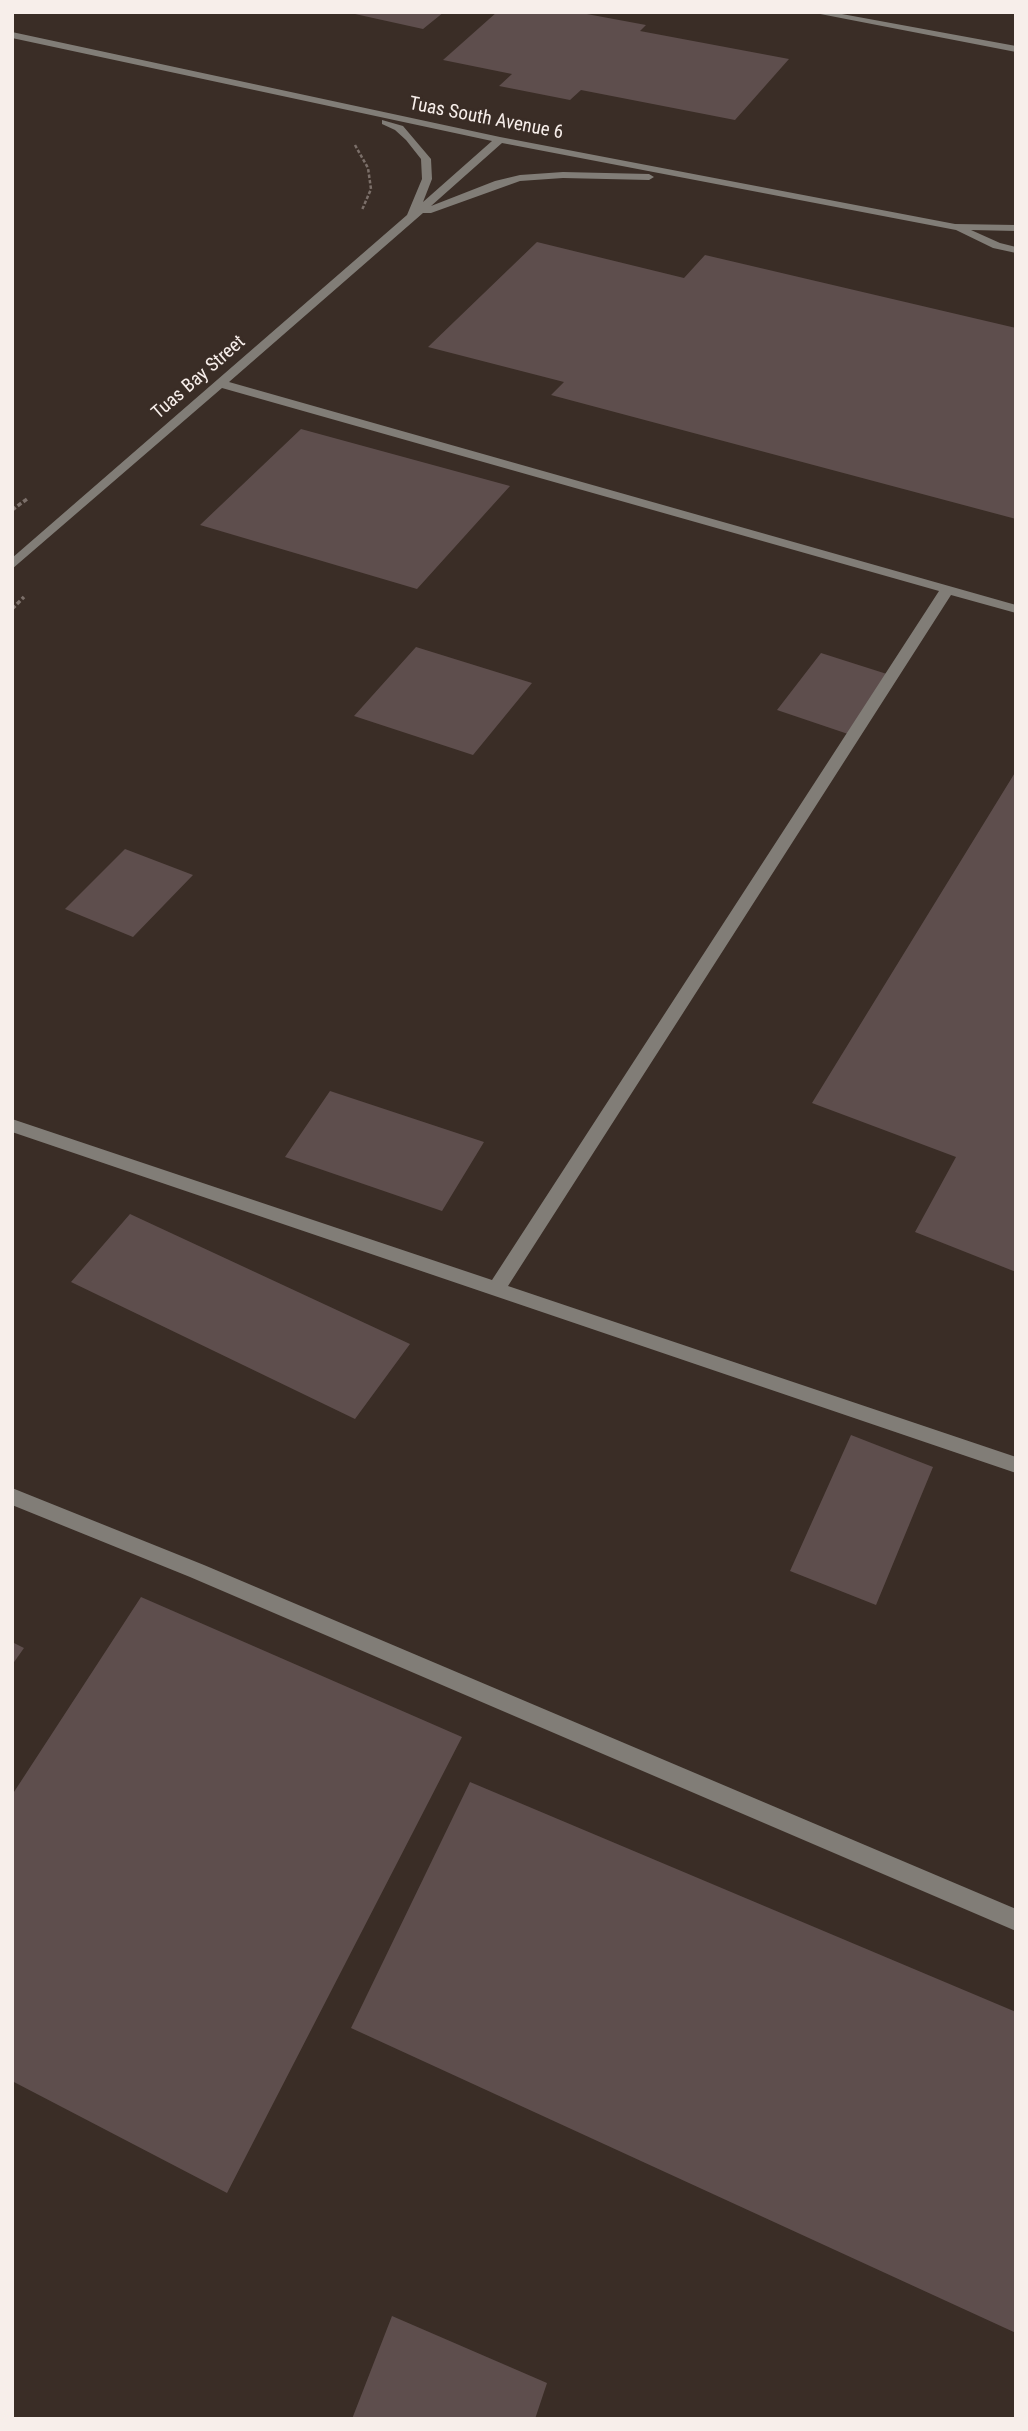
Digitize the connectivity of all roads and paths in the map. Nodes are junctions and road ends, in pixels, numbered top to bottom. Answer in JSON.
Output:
{"nodes":[{"id":1,"x":814,"y":12,"type":"edge"},
{"id":2,"x":12,"y":35,"type":"edge"},
{"id":3,"x":1016,"y":48,"type":"edge"},
{"id":4,"x":359,"y":111,"type":"junction"},
{"id":5,"x":348,"y":139,"type":"dead end"},
{"id":6,"x":500,"y":140,"type":"junction"},
{"id":7,"x":694,"y":177,"type":"junction"},
{"id":8,"x":362,"y":211,"type":"dead end"},
{"id":9,"x":410,"y":219,"type":"junction"},
{"id":10,"x":955,"y":227,"type":"junction"},
{"id":11,"x":1016,"y":228,"type":"edge"},
{"id":12,"x":1016,"y":250,"type":"edge"},
{"id":13,"x":221,"y":384,"type":"junction"},
{"id":14,"x":33,"y":493,"type":"dead end"},
{"id":15,"x":12,"y":510,"type":"edge"},
{"id":16,"x":12,"y":565,"type":"edge"},
{"id":17,"x":947,"y":590,"type":"junction"},
{"id":18,"x":32,"y":591,"type":"dead end"},
{"id":19,"x":12,"y":609,"type":"edge"},
{"id":20,"x":1016,"y":609,"type":"edge"},
{"id":21,"x":12,"y":1125,"type":"edge"},
{"id":22,"x":496,"y":1289,"type":"junction"},
{"id":23,"x":1016,"y":1465,"type":"edge"},
{"id":24,"x":12,"y":1496,"type":"edge"},
{"id":25,"x":1016,"y":1920,"type":"edge"}],
"edges":[{"from":1,"to":3,"type":"street"},
{"from":2,"to":4,"type":"street","name":"Tuas South Avenue 6"},
{"from":4,"to":6,"type":"street","name":"Tuas South Avenue 6"},
{"from":4,"to":9,"type":"street","name":"Tuas Bay Street"},
{"from":5,"to":8,"type":"path"},
{"from":6,"to":7,"type":"street","name":"Tuas South Avenue 6"},
{"from":6,"to":9,"type":"street","name":"Tuas Bay Street"},
{"from":7,"to":9,"type":"street","name":"Tuas Bay Street"},
{"from":7,"to":10,"type":"street","name":"Tuas South Avenue 6"},
{"from":9,"to":13,"type":"street","name":"Tuas Bay Street"},
{"from":10,"to":11,"type":"street","name":"Tuas South Avenue 6"},
{"from":10,"to":12,"type":"street","name":"Tuas South Avenue 6"},
{"from":13,"to":16,"type":"street","name":"Tuas Bay Street"},
{"from":13,"to":17,"type":"street"},
{"from":14,"to":15,"type":"path"},
{"from":17,"to":20,"type":"street"},
{"from":17,"to":22,"type":"street"},
{"from":18,"to":19,"type":"path"},
{"from":21,"to":22,"type":"street"},
{"from":22,"to":23,"type":"street"},
{"from":24,"to":25,"type":"street"}]}
